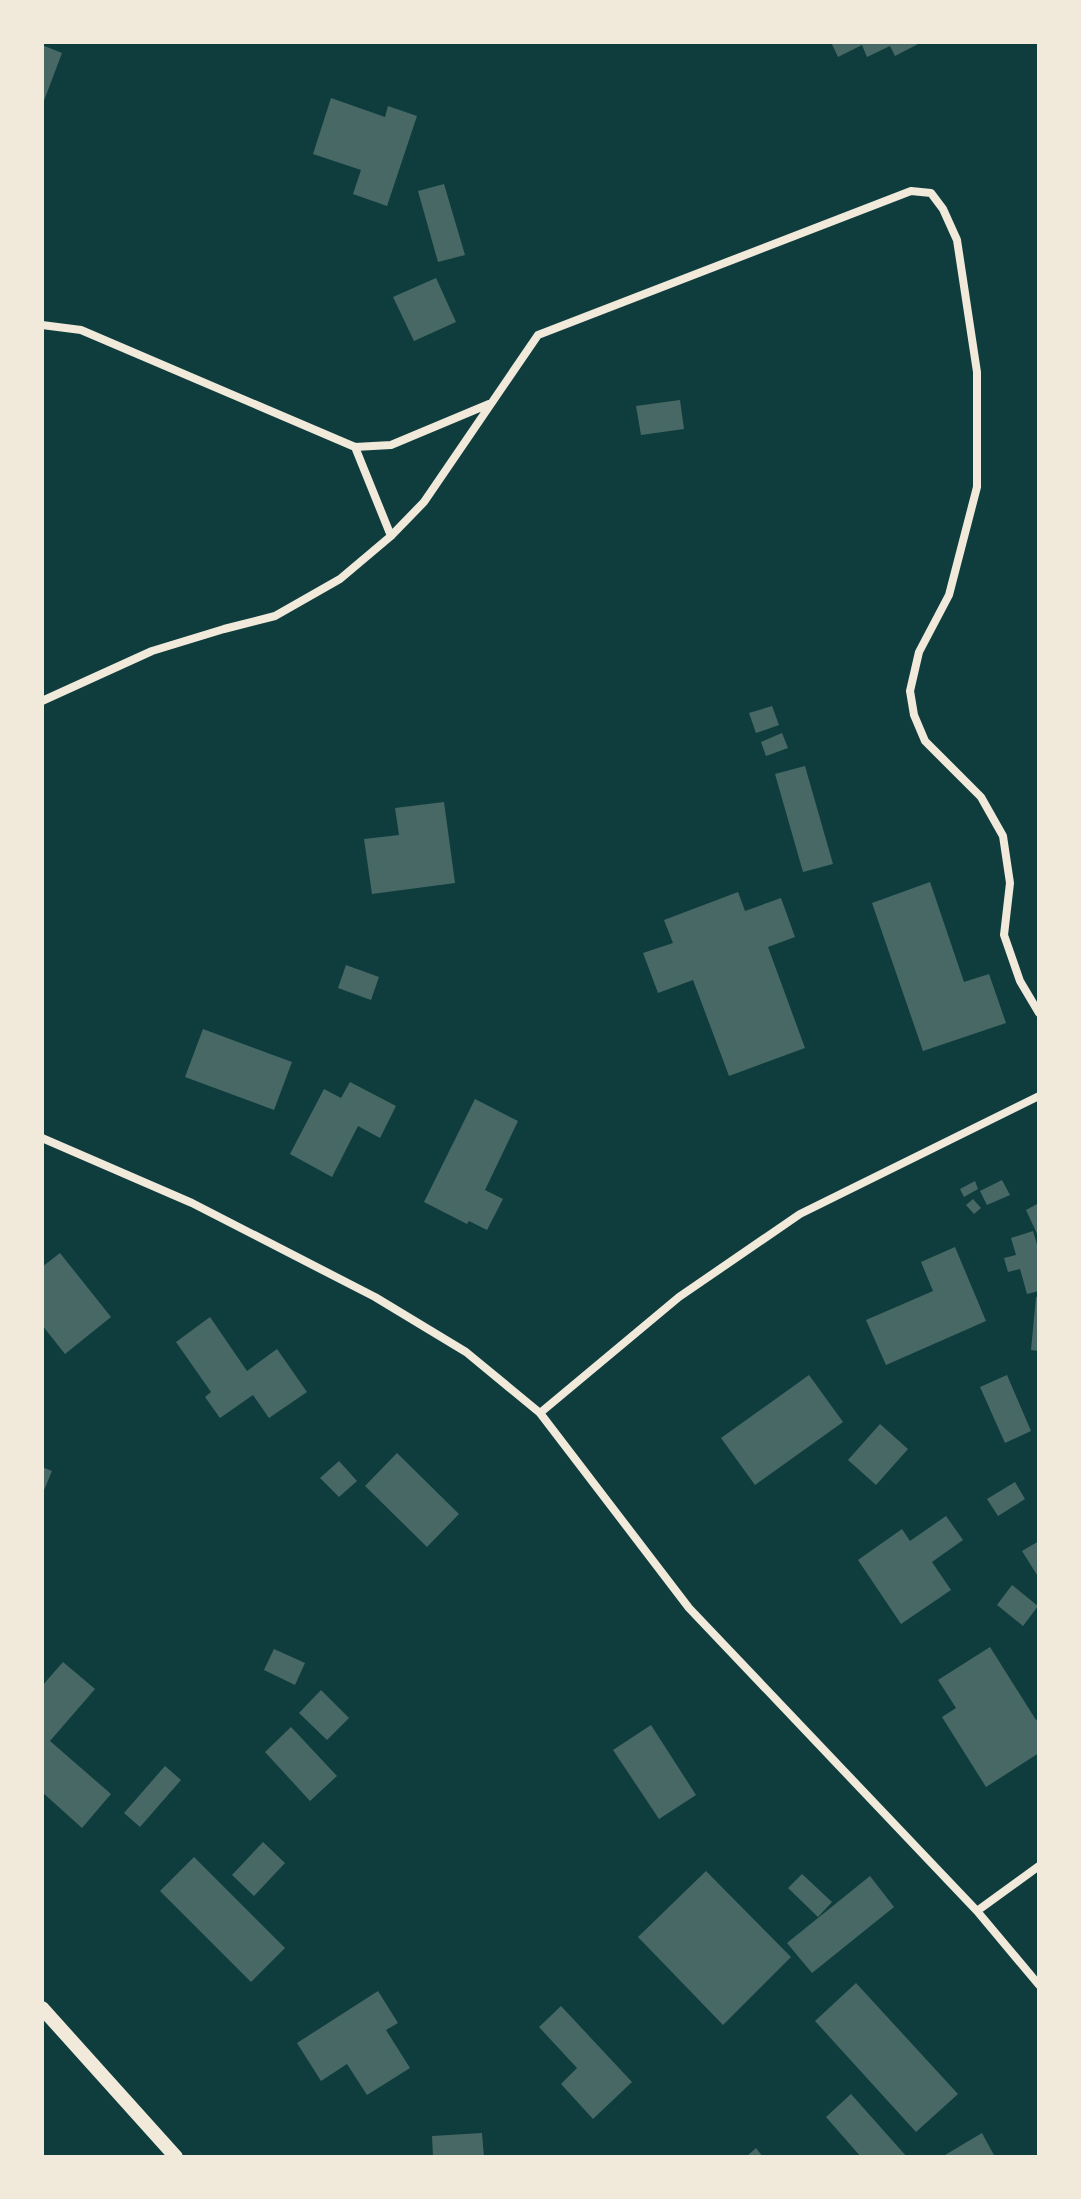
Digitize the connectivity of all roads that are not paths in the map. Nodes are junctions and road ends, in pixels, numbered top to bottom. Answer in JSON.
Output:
{"nodes":[{"id":1,"x":42,"y":325,"type":"edge"},
{"id":2,"x":490,"y":403,"type":"junction"},
{"id":3,"x":355,"y":447,"type":"junction"},
{"id":4,"x":391,"y":536,"type":"junction"},
{"id":5,"x":42,"y":701,"type":"edge"},
{"id":6,"x":1039,"y":1013,"type":"edge"},
{"id":7,"x":1039,"y":1096,"type":"edge"},
{"id":8,"x":42,"y":1138,"type":"edge"},
{"id":9,"x":540,"y":1413,"type":"junction"},
{"id":10,"x":1039,"y":1866,"type":"edge"},
{"id":11,"x":977,"y":1911,"type":"junction"},
{"id":12,"x":1039,"y":1985,"type":"edge"},
{"id":13,"x":42,"y":2008,"type":"edge"},
{"id":14,"x":176,"y":2157,"type":"edge"}],
"edges":[{"from":1,"to":3,"type":"street"},
{"from":2,"to":3,"type":"street"},
{"from":2,"to":4,"type":"street"},
{"from":2,"to":6,"type":"street"},
{"from":3,"to":4,"type":"street"},
{"from":4,"to":5,"type":"street"},
{"from":7,"to":9,"type":"street"},
{"from":8,"to":9,"type":"street"},
{"from":9,"to":11,"type":"street"},
{"from":10,"to":11,"type":"street"},
{"from":11,"to":12,"type":"street"},
{"from":13,"to":14,"type":"street"}]}
